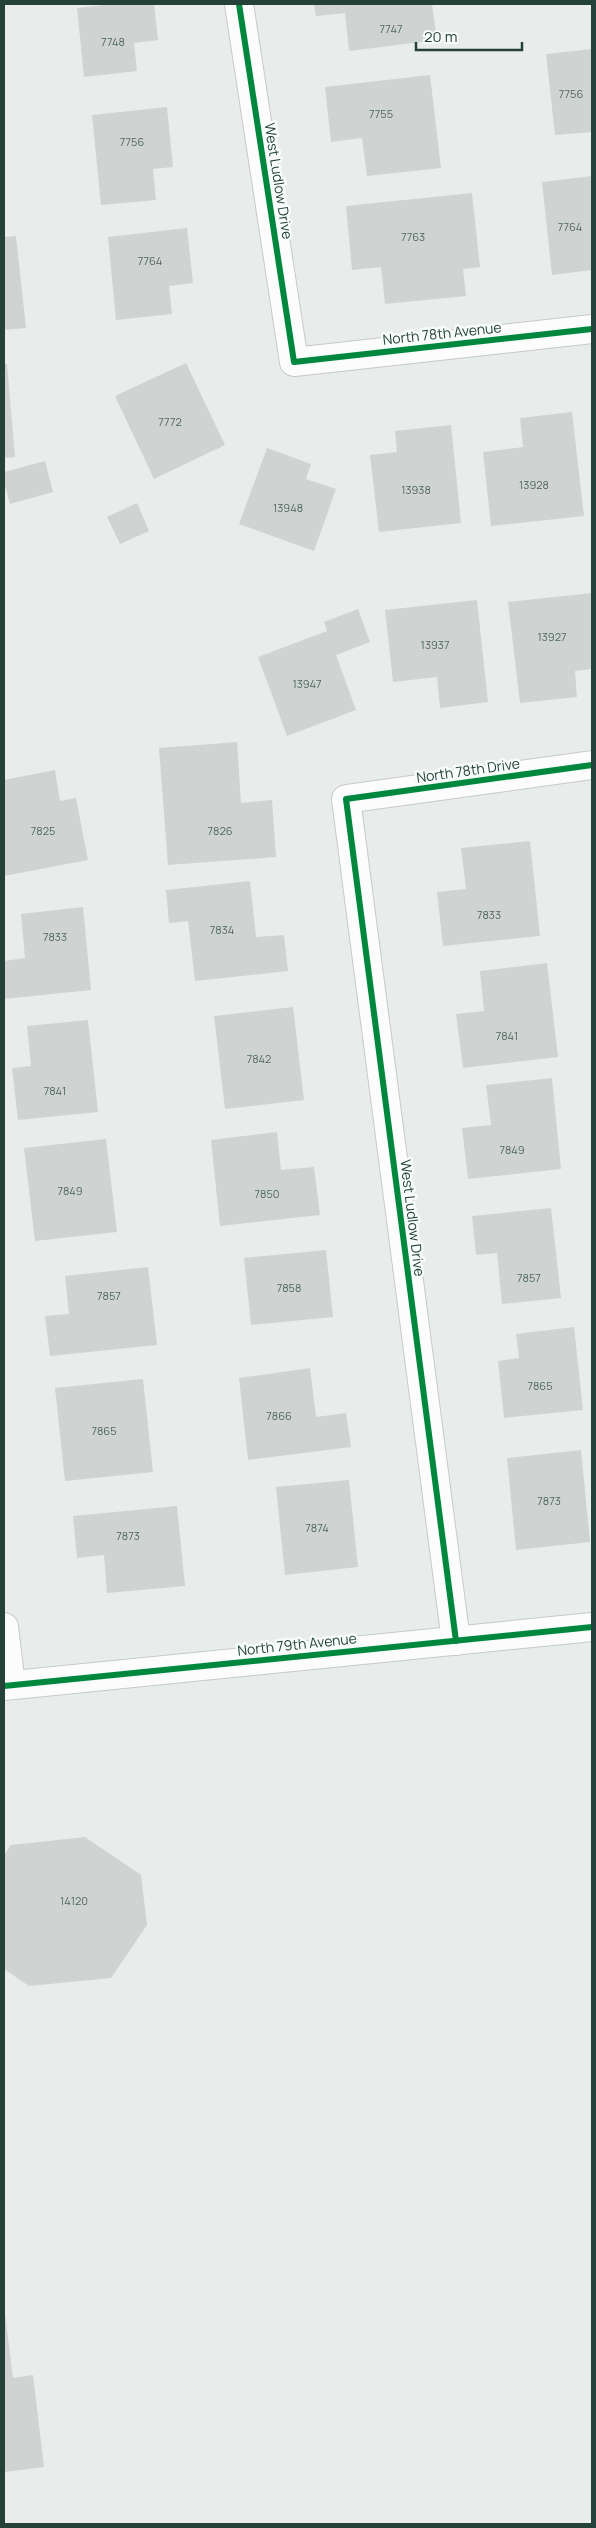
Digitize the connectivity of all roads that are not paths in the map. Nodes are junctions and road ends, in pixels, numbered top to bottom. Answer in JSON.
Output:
{"nodes":[{"id":1,"x":239,"y":4,"type":"edge"},
{"id":2,"x":592,"y":329,"type":"edge"},
{"id":3,"x":294,"y":362,"type":"joint"},
{"id":4,"x":592,"y":765,"type":"edge"},
{"id":5,"x":346,"y":799,"type":"joint"},
{"id":6,"x":4,"y":1627,"type":"edge"},
{"id":7,"x":592,"y":1627,"type":"edge"},
{"id":8,"x":456,"y":1640,"type":"junction"},
{"id":9,"x":8,"y":1685,"type":"edge"}],
"edges":[{"from":1,"to":3,"type":"street","name":"West Ludlow Drive"},
{"from":2,"to":3,"type":"street","name":"North 78th Avenue"},
{"from":4,"to":5,"type":"street","name":"North 78th Drive"},
{"from":5,"to":8,"type":"street","name":"West Ludlow Drive"},
{"from":6,"to":9,"type":"street"},
{"from":7,"to":8,"type":"street","name":"North 79th Avenue"},
{"from":8,"to":9,"type":"street","name":"North 79th Avenue"}]}
